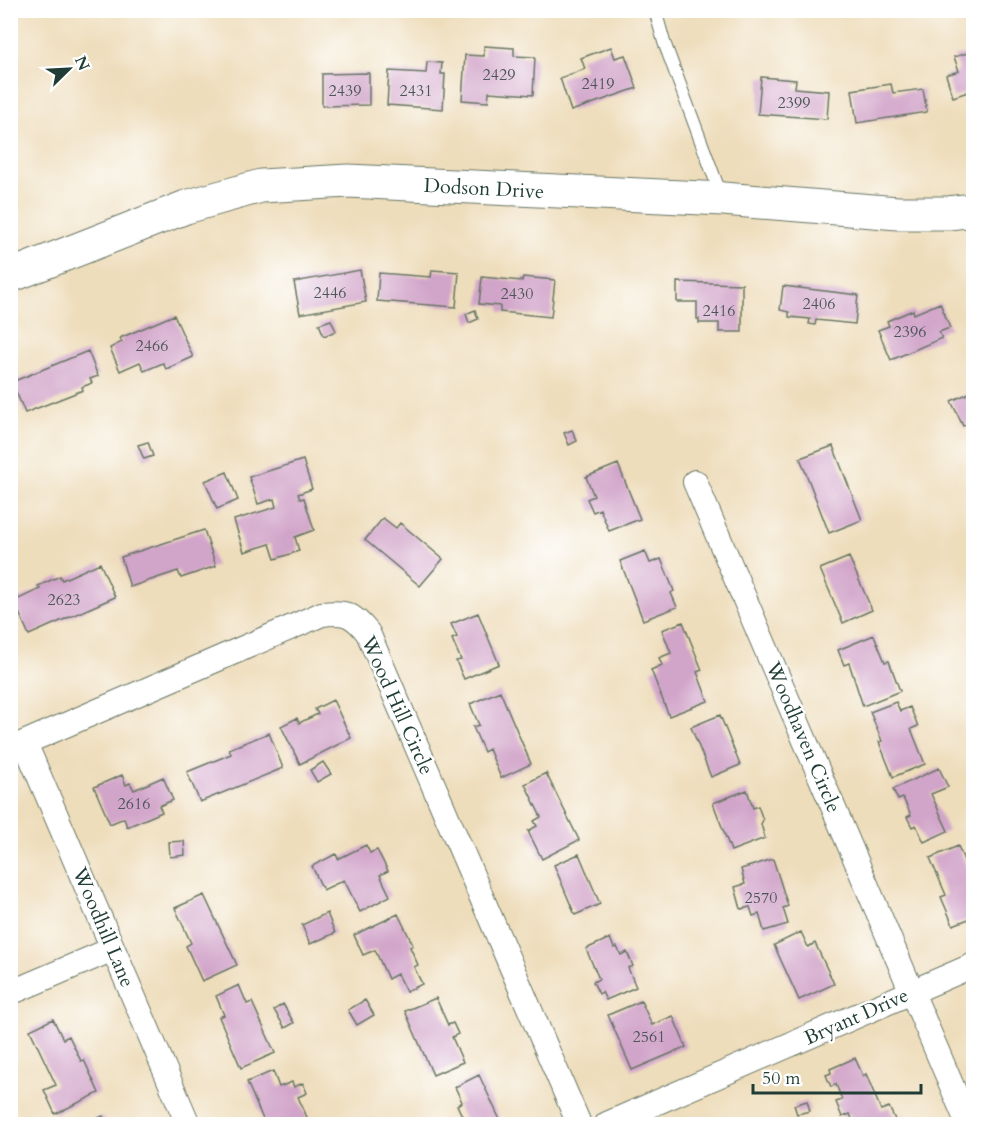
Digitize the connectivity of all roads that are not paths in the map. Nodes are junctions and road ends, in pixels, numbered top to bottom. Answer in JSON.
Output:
{"nodes":[{"id":1,"x":656,"y":10,"type":"edge"},
{"id":2,"x":723,"y":199,"type":"junction"},
{"id":3,"x":974,"y":210,"type":"edge"},
{"id":4,"x":10,"y":276,"type":"edge"},
{"id":5,"x":695,"y":482,"type":"dead end"},
{"id":6,"x":18,"y":746,"type":"edge"},
{"id":7,"x":113,"y":949,"type":"junction"},
{"id":8,"x":974,"y":965,"type":"edge"},
{"id":9,"x":912,"y":992,"type":"junction"},
{"id":10,"x":10,"y":993,"type":"edge"},
{"id":11,"x":188,"y":1125,"type":"edge"},
{"id":12,"x":579,"y":1125,"type":"edge"},
{"id":13,"x":607,"y":1125,"type":"edge"},
{"id":14,"x":968,"y":1125,"type":"edge"}],
"edges":[{"from":1,"to":2,"type":"lane"},
{"from":2,"to":3,"type":"street","name":"Dodson Drive"},
{"from":2,"to":4,"type":"street","name":"Dodson Drive"},
{"from":5,"to":9,"type":"street","name":"Woodhaven Circle"},
{"from":6,"to":7,"type":"street","name":"Woodhill Lane"},
{"from":6,"to":12,"type":"street","name":"Wood Hill Circle"},
{"from":7,"to":10,"type":"street"},
{"from":7,"to":11,"type":"street","name":"Woodhill Lane"},
{"from":8,"to":9,"type":"street","name":"Bryant Drive"},
{"from":9,"to":13,"type":"street","name":"Bryant Drive"},
{"from":9,"to":14,"type":"street","name":"Woodhaven Circle"}]}
